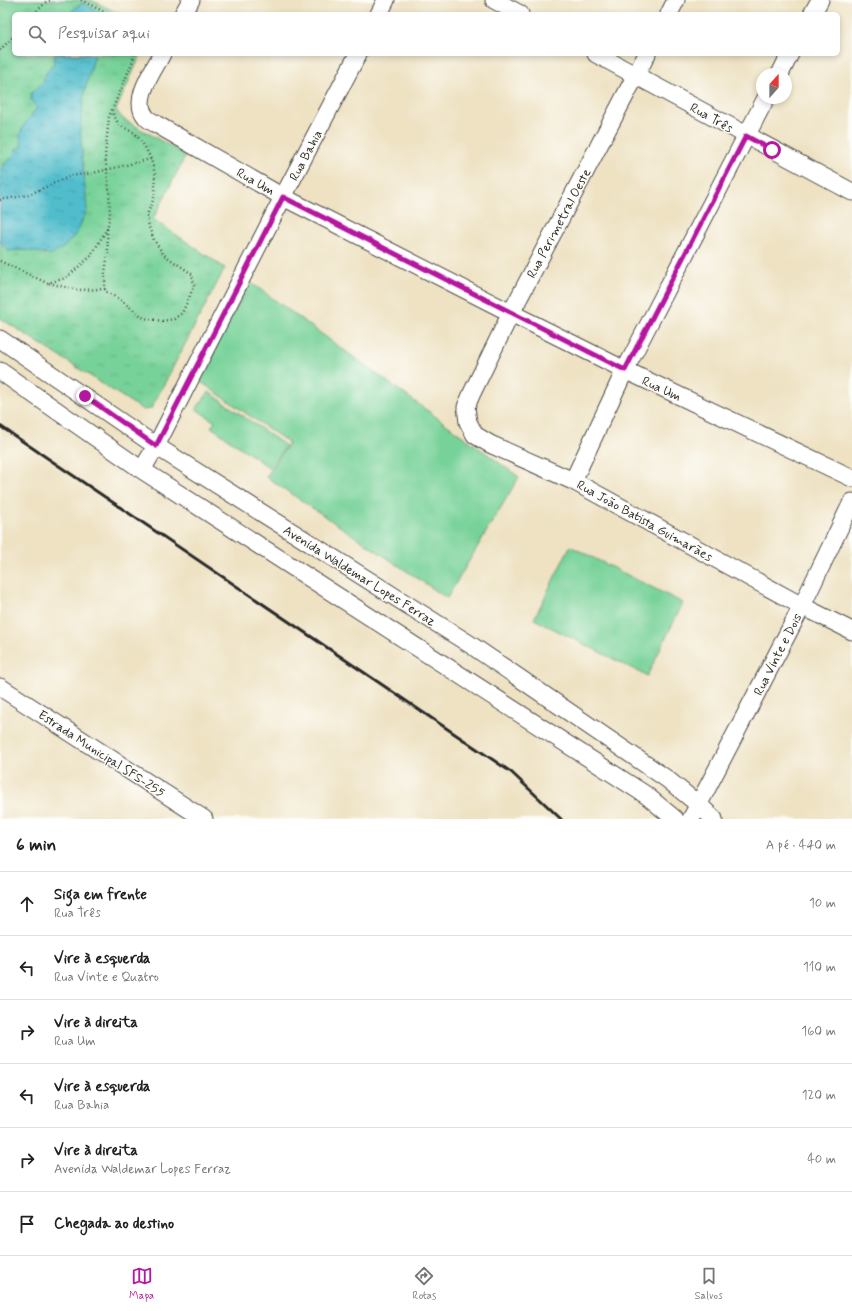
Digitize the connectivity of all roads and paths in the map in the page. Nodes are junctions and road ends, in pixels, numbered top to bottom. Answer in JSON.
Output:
{"nodes":[{"id":1,"x":50,"y":0,"type":"edge"},
{"id":2,"x":81,"y":0,"type":"edge"},
{"id":3,"x":191,"y":0,"type":"edge"},
{"id":4,"x":386,"y":0,"type":"edge"},
{"id":5,"x":494,"y":0,"type":"edge"},
{"id":6,"x":676,"y":0,"type":"edge"},
{"id":7,"x":820,"y":0,"type":"edge"},
{"id":8,"x":36,"y":12,"type":"edge"},
{"id":9,"x":104,"y":12,"type":"edge"},
{"id":10,"x":184,"y":12,"type":"edge"},
{"id":11,"x":380,"y":12,"type":"edge"},
{"id":12,"x":516,"y":12,"type":"edge"},
{"id":13,"x":670,"y":12,"type":"edge"},
{"id":14,"x":813,"y":12,"type":"edge"},
{"id":15,"x":12,"y":38,"type":"edge"},
{"id":16,"x":0,"y":50,"type":"edge"},
{"id":17,"x":134,"y":56,"type":"edge"},
{"id":18,"x":161,"y":56,"type":"edge"},
{"id":19,"x":357,"y":56,"type":"edge"},
{"id":20,"x":600,"y":56,"type":"edge"},
{"id":21,"x":646,"y":56,"type":"edge"},
{"id":22,"x":789,"y":56,"type":"edge"},
{"id":23,"x":783,"y":68,"type":"edge"},
{"id":24,"x":636,"y":75,"type":"junction"},
{"id":25,"x":763,"y":104,"type":"edge"},
{"id":26,"x":112,"y":112,"type":"junction"},
{"id":27,"x":746,"y":136,"type":"junction"},
{"id":28,"x":150,"y":159,"type":"junction"},
{"id":29,"x":852,"y":192,"type":"edge"},
{"id":30,"x":283,"y":197,"type":"junction"},
{"id":31,"x":0,"y":200,"type":"edge"},
{"id":32,"x":107,"y":229,"type":"junction"},
{"id":33,"x":0,"y":261,"type":"edge"},
{"id":34,"x":47,"y":283,"type":"junction"},
{"id":35,"x":105,"y":289,"type":"junction"},
{"id":36,"x":511,"y":313,"type":"junction"},
{"id":37,"x":0,"y":338,"type":"edge"},
{"id":38,"x":625,"y":370,"type":"junction"},
{"id":39,"x":0,"y":371,"type":"edge"},
{"id":40,"x":472,"y":393,"type":"joint"},
{"id":41,"x":156,"y":446,"type":"junction"},
{"id":42,"x":142,"y":470,"type":"junction"},
{"id":43,"x":852,"y":478,"type":"edge"},
{"id":44,"x":573,"y":481,"type":"junction"},
{"id":45,"x":852,"y":502,"type":"edge"},
{"id":46,"x":802,"y":606,"type":"junction"},
{"id":47,"x":852,"y":631,"type":"edge"},
{"id":48,"x":0,"y":687,"type":"edge"},
{"id":49,"x":695,"y":812,"type":"edge"},
{"id":50,"x":204,"y":819,"type":"edge"},
{"id":51,"x":675,"y":819,"type":"edge"},
{"id":52,"x":714,"y":819,"type":"edge"}],
"edges":[{"from":1,"to":8,"type":"path"},
{"from":2,"to":9,"type":"path"},
{"from":3,"to":10,"type":"street"},
{"from":4,"to":11,"type":"street"},
{"from":5,"to":12,"type":"street"},
{"from":6,"to":13,"type":"street"},
{"from":7,"to":14,"type":"street"},
{"from":15,"to":16,"type":"path"},
{"from":17,"to":26,"type":"path"},
{"from":18,"to":30,"type":"street","name":"Rua Um"},
{"from":19,"to":30,"type":"street","name":"Rua Bahia"},
{"from":20,"to":24,"type":"street","name":"Rua Três"},
{"from":21,"to":24,"type":"street","name":"Rua Perimetral Oeste"},
{"from":22,"to":23,"type":"street"},
{"from":24,"to":27,"type":"street","name":"Rua Três"},
{"from":24,"to":36,"type":"street","name":"Rua Perimetral Oeste"},
{"from":25,"to":27,"type":"street"},
{"from":26,"to":28,"type":"path"},
{"from":26,"to":32,"type":"path"},
{"from":27,"to":29,"type":"street","name":"Rua Três"},
{"from":27,"to":38,"type":"street"},
{"from":28,"to":31,"type":"path","bridge":true},
{"from":28,"to":35,"type":"path"},
{"from":30,"to":36,"type":"street","name":"Rua Um"},
{"from":30,"to":41,"type":"street","name":"Rua Bahia"},
{"from":32,"to":34,"type":"path"},
{"from":32,"to":35,"type":"path"},
{"from":33,"to":34,"type":"path"},
{"from":34,"to":35,"type":"path"},
{"from":36,"to":38,"type":"street","name":"Rua Um"},
{"from":36,"to":40,"type":"street","name":"Rua Perimetral Oeste"},
{"from":37,"to":41,"type":"street","name":"Avenida Waldemar Lopes Ferraz"},
{"from":38,"to":43,"type":"street","name":"Rua Um"},
{"from":38,"to":44,"type":"street"},
{"from":39,"to":42,"type":"street"},
{"from":40,"to":44,"type":"street","name":"Rua João Batista Guimarães"},
{"from":41,"to":42,"type":"street","name":"Rua Bahia"},
{"from":41,"to":49,"type":"street","name":"Avenida Waldemar Lopes Ferraz"},
{"from":42,"to":51,"type":"street"},
{"from":44,"to":46,"type":"street","name":"Rua João Batista Guimarães"},
{"from":45,"to":46,"type":"street","name":"Rua Vinte e Dois"},
{"from":46,"to":47,"type":"street","name":"Rua João Batista Guimarães"},
{"from":46,"to":49,"type":"street","name":"Rua Vinte e Dois"},
{"from":48,"to":50,"type":"street","name":"Estrada Municipal SFS-255"},
{"from":49,"to":52,"type":"street","name":"Avenida Waldemar Lopes Ferraz"}]}
